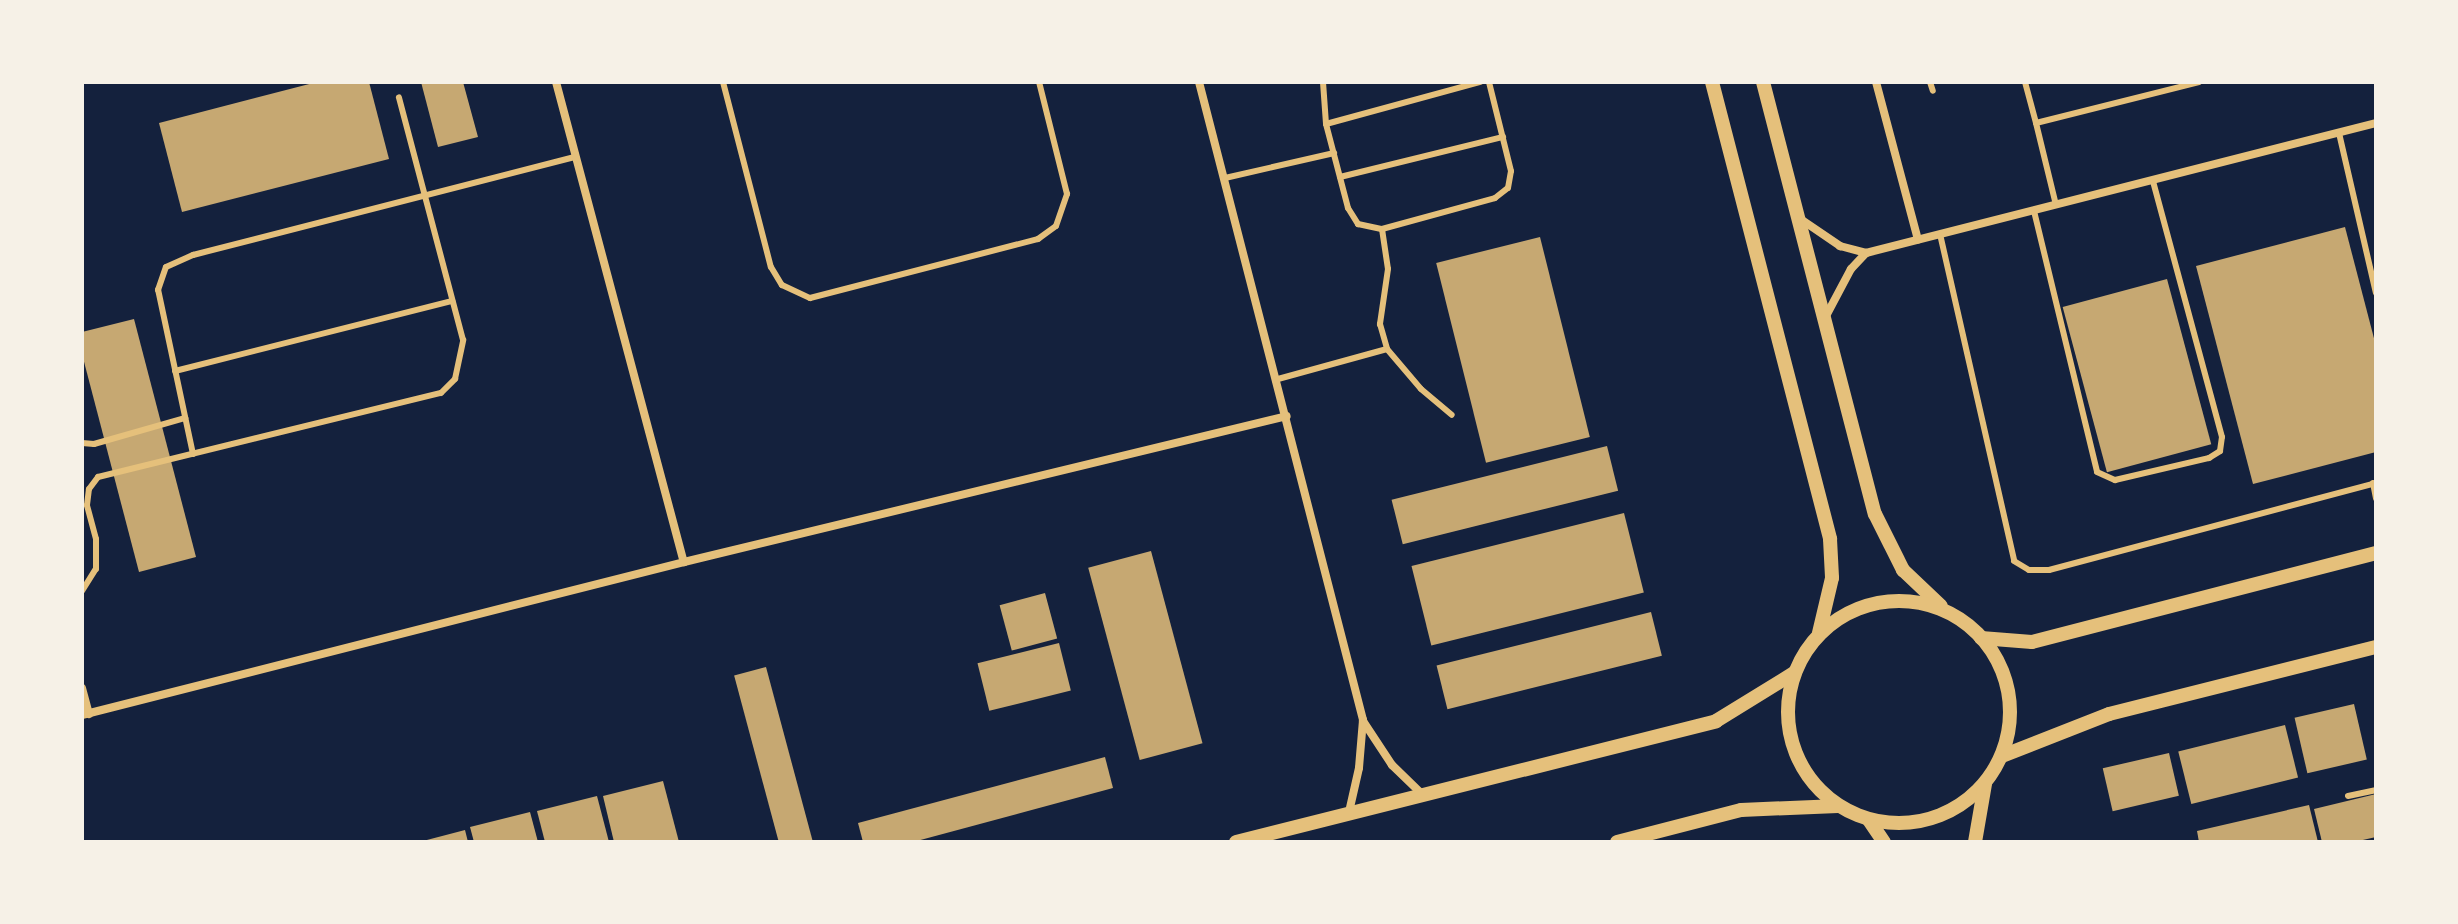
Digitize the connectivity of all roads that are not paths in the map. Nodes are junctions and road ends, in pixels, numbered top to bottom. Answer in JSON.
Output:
{"nodes":[{"id":1,"x":556,"y":82,"type":"edge"},
{"id":2,"x":723,"y":82,"type":"edge"},
{"id":3,"x":1039,"y":82,"type":"edge"},
{"id":4,"x":1199,"y":82,"type":"edge"},
{"id":5,"x":1323,"y":82,"type":"edge"},
{"id":6,"x":1480,"y":82,"type":"edge"},
{"id":7,"x":1489,"y":82,"type":"edge"},
{"id":8,"x":1712,"y":82,"type":"edge"},
{"id":9,"x":1763,"y":82,"type":"edge"},
{"id":10,"x":1876,"y":82,"type":"edge"},
{"id":11,"x":1930,"y":82,"type":"edge"},
{"id":12,"x":2025,"y":82,"type":"edge"},
{"id":13,"x":2199,"y":82,"type":"edge"},
{"id":14,"x":1933,"y":91,"type":"dead end"},
{"id":15,"x":399,"y":97,"type":"dead end"},
{"id":16,"x":2036,"y":123,"type":"junction"},
{"id":17,"x":2376,"y":123,"type":"edge"},
{"id":18,"x":1326,"y":124,"type":"junction"},
{"id":19,"x":2339,"y":133,"type":"junction"},
{"id":20,"x":1503,"y":137,"type":"junction"},
{"id":21,"x":1334,"y":153,"type":"junction"},
{"id":22,"x":576,"y":157,"type":"junction"},
{"id":23,"x":1340,"y":177,"type":"junction"},
{"id":24,"x":1225,"y":178,"type":"junction"},
{"id":25,"x":2153,"y":181,"type":"junction"},
{"id":26,"x":425,"y":196,"type":"junction"},
{"id":27,"x":2056,"y":205,"type":"junction"},
{"id":28,"x":2034,"y":211,"type":"junction"},
{"id":29,"x":1798,"y":218,"type":"junction"},
{"id":30,"x":1382,"y":229,"type":"junction"},
{"id":31,"x":1940,"y":234,"type":"junction"},
{"id":32,"x":1918,"y":240,"type":"junction"},
{"id":33,"x":1866,"y":253,"type":"junction"},
{"id":34,"x":2376,"y":293,"type":"edge"},
{"id":35,"x":452,"y":301,"type":"junction"},
{"id":36,"x":1824,"y":319,"type":"junction"},
{"id":37,"x":1387,"y":349,"type":"junction"},
{"id":38,"x":175,"y":371,"type":"junction"},
{"id":39,"x":1278,"y":379,"type":"junction"},
{"id":40,"x":1452,"y":415,"type":"dead end"},
{"id":41,"x":1287,"y":416,"type":"junction"},
{"id":42,"x":185,"y":418,"type":"junction"},
{"id":43,"x":82,"y":443,"type":"edge"},
{"id":44,"x":193,"y":454,"type":"junction"},
{"id":45,"x":2375,"y":483,"type":"edge"},
{"id":46,"x":2376,"y":499,"type":"edge"},
{"id":47,"x":2376,"y":553,"type":"edge"},
{"id":48,"x":684,"y":562,"type":"junction"},
{"id":49,"x":82,"y":591,"type":"edge"},
{"id":50,"x":1951,"y":613,"type":"junction"},
{"id":51,"x":1819,"y":634,"type":"junction"},
{"id":52,"x":1981,"y":638,"type":"junction"},
{"id":53,"x":2376,"y":647,"type":"edge"},
{"id":54,"x":1794,"y":673,"type":"junction"},
{"id":55,"x":82,"y":688,"type":"edge"},
{"id":56,"x":85,"y":714,"type":"edge"},
{"id":57,"x":1363,"y":720,"type":"junction"},
{"id":58,"x":2002,"y":756,"type":"junction"},
{"id":59,"x":1986,"y":783,"type":"junction"},
{"id":60,"x":2376,"y":790,"type":"edge"},
{"id":61,"x":1421,"y":793,"type":"junction"},
{"id":62,"x":2348,"y":796,"type":"dead end"},
{"id":63,"x":1838,"y":806,"type":"junction"},
{"id":64,"x":1349,"y":812,"type":"junction"},
{"id":65,"x":1869,"y":820,"type":"junction"},
{"id":66,"x":1236,"y":842,"type":"edge"},
{"id":67,"x":1617,"y":842,"type":"edge"},
{"id":68,"x":1884,"y":842,"type":"edge"},
{"id":69,"x":1975,"y":842,"type":"edge"}],
"edges":[{"from":1,"to":22,"type":"street"},
{"from":2,"to":3,"type":"lane"},
{"from":4,"to":24,"type":"street"},
{"from":5,"to":18,"type":"lane"},
{"from":6,"to":18,"type":"lane"},
{"from":7,"to":20,"type":"lane"},
{"from":8,"to":51,"type":"street"},
{"from":9,"to":29,"type":"street"},
{"from":10,"to":32,"type":"street"},
{"from":11,"to":14,"type":"lane"},
{"from":12,"to":16,"type":"lane"},
{"from":13,"to":16,"type":"lane"},
{"from":15,"to":26,"type":"lane"},
{"from":16,"to":27,"type":"lane"},
{"from":17,"to":19,"type":"street"},
{"from":18,"to":21,"type":"lane"},
{"from":19,"to":25,"type":"street"},
{"from":19,"to":34,"type":"lane"},
{"from":20,"to":23,"type":"lane"},
{"from":20,"to":30,"type":"lane"},
{"from":21,"to":23,"type":"lane"},
{"from":21,"to":24,"type":"lane"},
{"from":22,"to":26,"type":"lane"},
{"from":22,"to":48,"type":"street"},
{"from":23,"to":30,"type":"lane"},
{"from":24,"to":39,"type":"street"},
{"from":25,"to":27,"type":"street"},
{"from":25,"to":28,"type":"lane"},
{"from":26,"to":35,"type":"lane"},
{"from":26,"to":38,"type":"lane"},
{"from":27,"to":28,"type":"street"},
{"from":28,"to":31,"type":"street"},
{"from":29,"to":33,"type":"street"},
{"from":29,"to":36,"type":"street"},
{"from":30,"to":37,"type":"lane"},
{"from":31,"to":32,"type":"street"},
{"from":31,"to":45,"type":"lane"},
{"from":32,"to":33,"type":"street"},
{"from":33,"to":36,"type":"street"},
{"from":35,"to":38,"type":"lane"},
{"from":35,"to":44,"type":"lane"},
{"from":36,"to":50,"type":"street"},
{"from":37,"to":39,"type":"lane"},
{"from":37,"to":40,"type":"lane"},
{"from":38,"to":42,"type":"lane"},
{"from":39,"to":41,"type":"street"},
{"from":41,"to":48,"type":"street"},
{"from":41,"to":57,"type":"street"},
{"from":42,"to":43,"type":"lane"},
{"from":42,"to":44,"type":"lane"},
{"from":44,"to":49,"type":"lane"},
{"from":45,"to":46,"type":"lane"},
{"from":47,"to":52,"type":"street"},
{"from":48,"to":56,"type":"street"},
{"from":50,"to":51,"type":"street"},
{"from":50,"to":52,"type":"street"},
{"from":51,"to":54,"type":"street"},
{"from":52,"to":58,"type":"street"},
{"from":53,"to":58,"type":"street"},
{"from":54,"to":61,"type":"street"},
{"from":54,"to":63,"type":"street"},
{"from":55,"to":56,"type":"street"},
{"from":57,"to":61,"type":"street"},
{"from":57,"to":64,"type":"street"},
{"from":58,"to":59,"type":"street"},
{"from":59,"to":65,"type":"street"},
{"from":59,"to":69,"type":"street"},
{"from":60,"to":62,"type":"lane"},
{"from":61,"to":64,"type":"street"},
{"from":63,"to":65,"type":"street"},
{"from":63,"to":67,"type":"street"},
{"from":64,"to":66,"type":"street"},
{"from":65,"to":68,"type":"street"}]}
